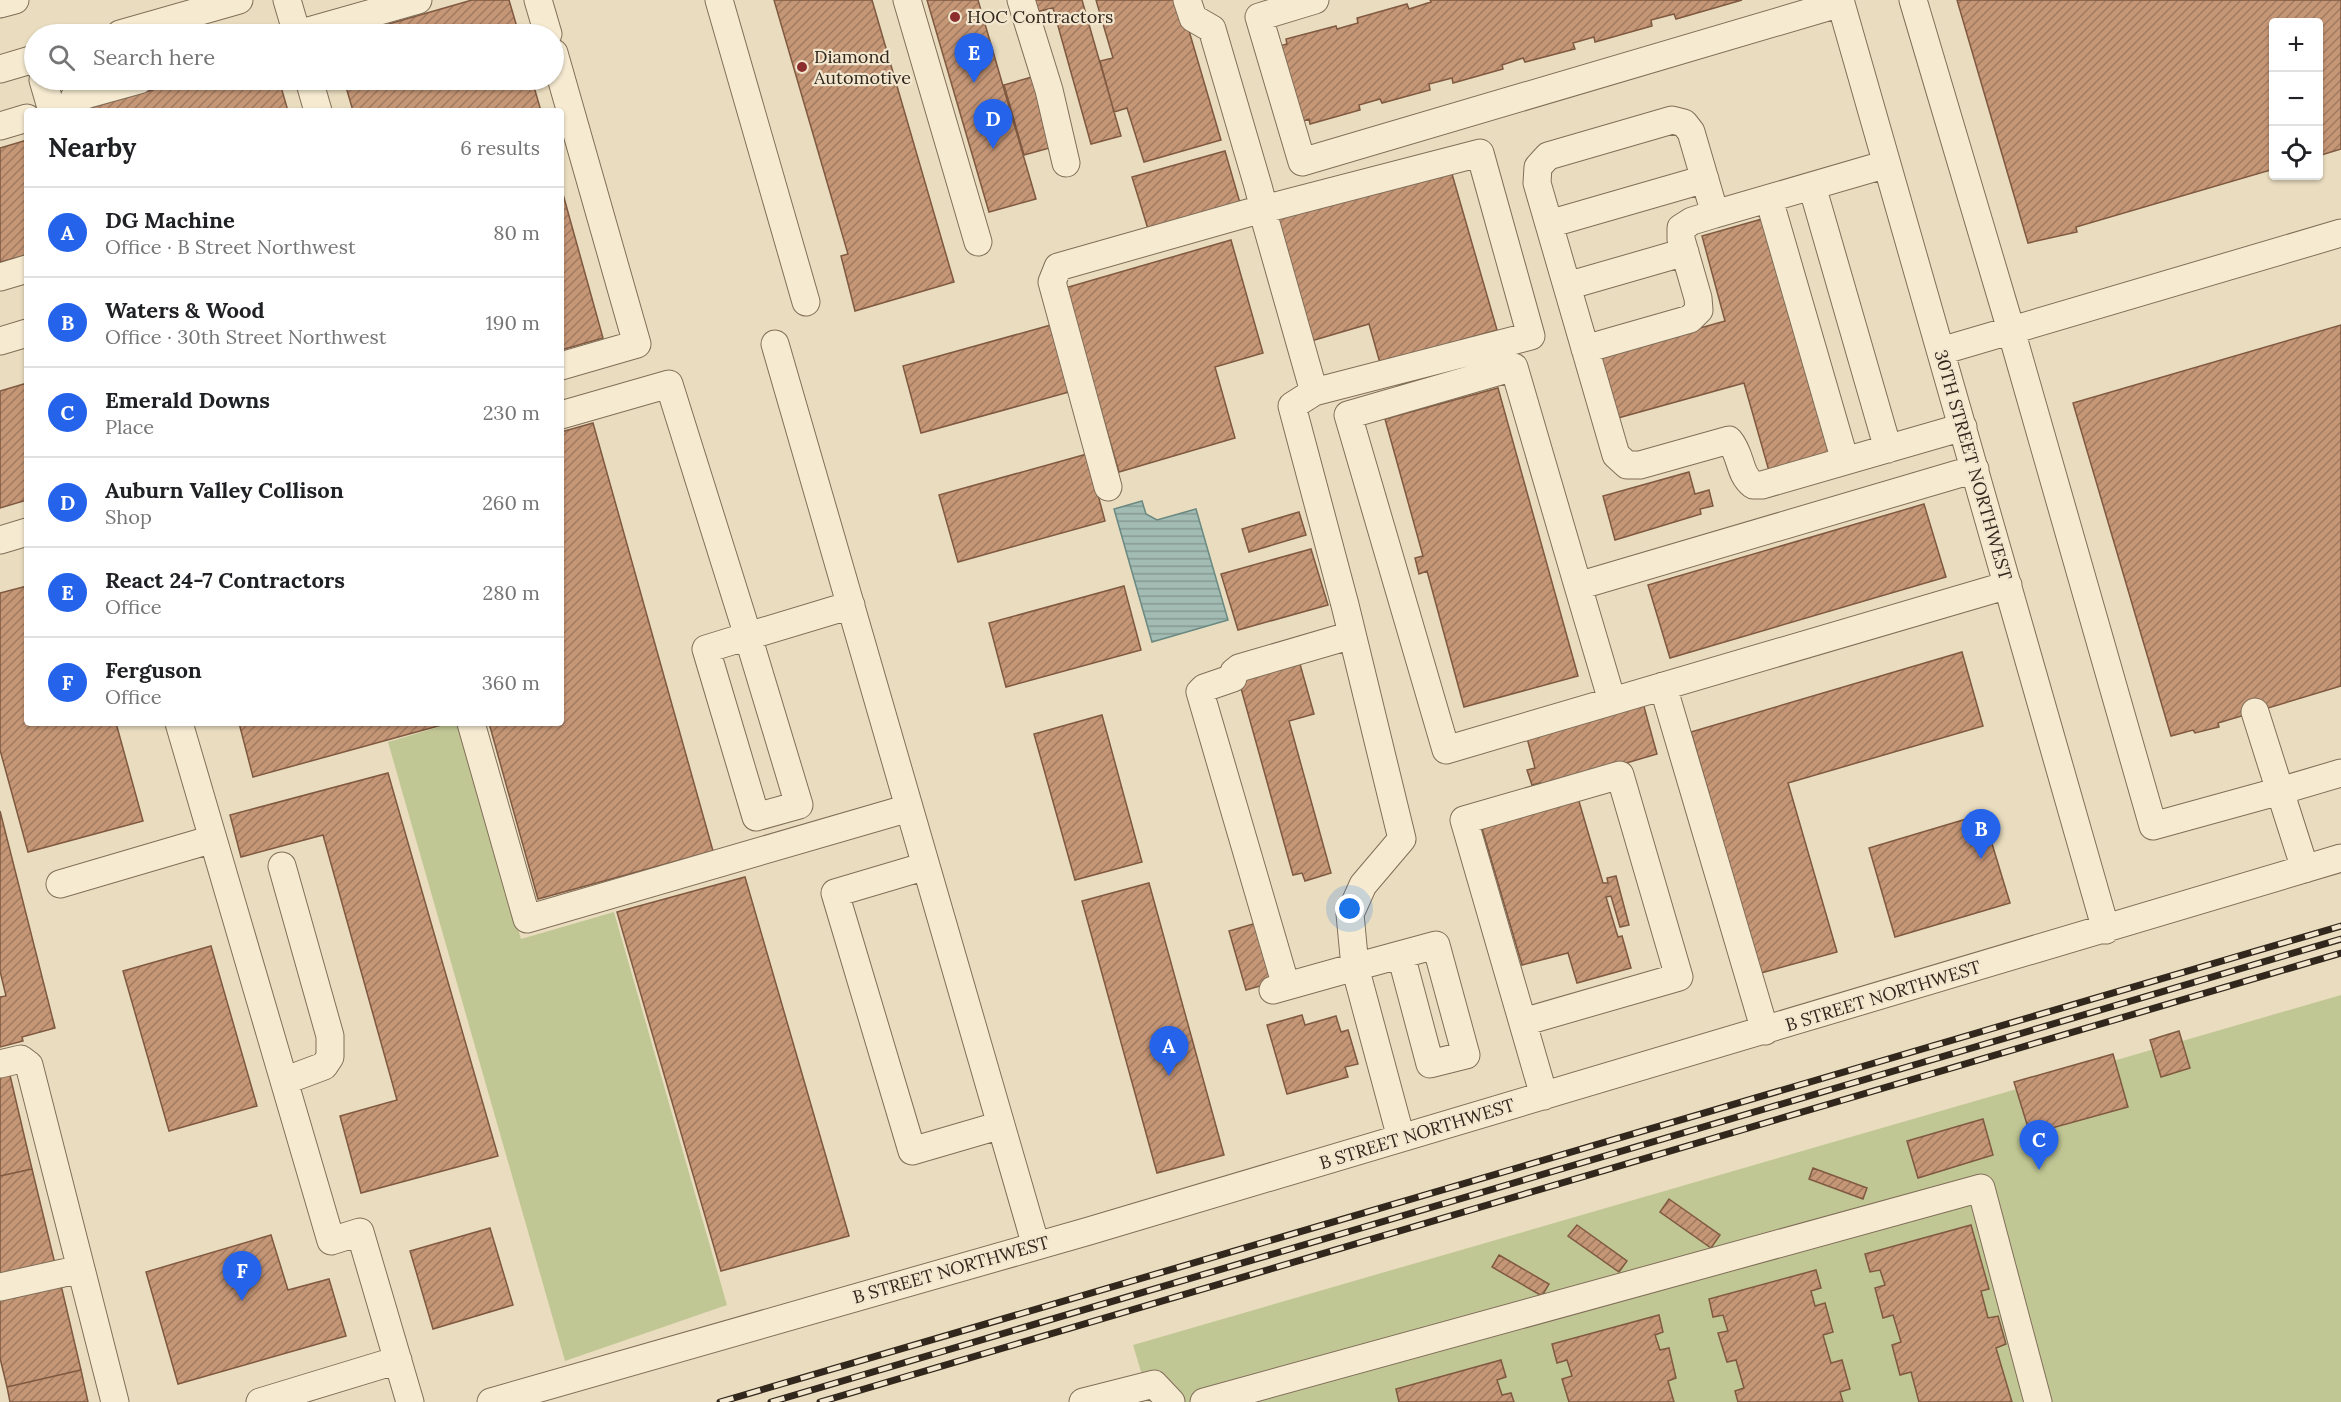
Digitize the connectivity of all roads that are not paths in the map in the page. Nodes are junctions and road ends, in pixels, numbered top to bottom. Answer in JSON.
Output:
{"nodes":[{"id":1,"x":15,"y":0,"type":"edge"},
{"id":2,"x":239,"y":0,"type":"edge"},
{"id":3,"x":287,"y":0,"type":"edge"},
{"id":4,"x":418,"y":0,"type":"edge"},
{"id":5,"x":538,"y":0,"type":"edge"},
{"id":6,"x":719,"y":0,"type":"edge"},
{"id":7,"x":907,"y":0,"type":"edge"},
{"id":8,"x":1021,"y":0,"type":"edge"},
{"id":9,"x":1187,"y":0,"type":"edge"},
{"id":10,"x":1315,"y":0,"type":"edge"},
{"id":11,"x":1913,"y":0,"type":"edge"},
{"id":12,"x":1841,"y":1,"type":"edge"},
{"id":13,"x":0,"y":4,"type":"edge"},
{"id":14,"x":177,"y":9,"type":"edge"},
{"id":15,"x":1789,"y":9,"type":"edge"},
{"id":16,"x":143,"y":24,"type":"edge"},
{"id":17,"x":294,"y":24,"type":"edge"},
{"id":18,"x":333,"y":24,"type":"edge"},
{"id":19,"x":545,"y":24,"type":"edge"},
{"id":20,"x":24,"y":62,"type":"edge"},
{"id":21,"x":0,"y":69,"type":"edge"},
{"id":22,"x":46,"y":90,"type":"edge"},
{"id":23,"x":103,"y":90,"type":"edge"},
{"id":24,"x":312,"y":90,"type":"edge"},
{"id":25,"x":560,"y":90,"type":"edge"},
{"id":26,"x":51,"y":108,"type":"edge"},
{"id":27,"x":77,"y":108,"type":"edge"},
{"id":28,"x":317,"y":108,"type":"edge"},
{"id":29,"x":563,"y":108,"type":"edge"},
{"id":30,"x":564,"y":113,"type":"edge"},
{"id":31,"x":24,"y":119,"type":"edge"},
{"id":32,"x":0,"y":126,"type":"edge"},
{"id":33,"x":572,"y":161,"type":"edge"},
{"id":34,"x":1066,"y":163,"type":"dead end"},
{"id":35,"x":1887,"y":164,"type":"junction"},
{"id":36,"x":1705,"y":179,"type":"junction"},
{"id":37,"x":1812,"y":186,"type":"junction"},
{"id":38,"x":1769,"y":199,"type":"junction"},
{"id":39,"x":1263,"y":209,"type":"junction"},
{"id":40,"x":1715,"y":214,"type":"junction"},
{"id":41,"x":1549,"y":224,"type":"junction"},
{"id":42,"x":2341,"y":233,"type":"edge"},
{"id":43,"x":978,"y":242,"type":"dead end"},
{"id":44,"x":1685,"y":252,"type":"junction"},
{"id":45,"x":24,"y":270,"type":"edge"},
{"id":46,"x":0,"y":276,"type":"edge"},
{"id":47,"x":1567,"y":286,"type":"junction"},
{"id":48,"x":806,"y":302,"type":"dead end"},
{"id":49,"x":2011,"y":330,"type":"junction"},
{"id":50,"x":24,"y":334,"type":"edge"},
{"id":51,"x":0,"y":341,"type":"edge"},
{"id":52,"x":775,"y":344,"type":"dead end"},
{"id":53,"x":1586,"y":349,"type":"junction"},
{"id":54,"x":1941,"y":351,"type":"junction"},
{"id":55,"x":564,"y":365,"type":"edge"},
{"id":56,"x":1314,"y":392,"type":"junction"},
{"id":57,"x":564,"y":414,"type":"edge"},
{"id":58,"x":1962,"y":427,"type":"junction"},
{"id":59,"x":1888,"y":449,"type":"junction"},
{"id":60,"x":1845,"y":461,"type":"junction"},
{"id":61,"x":1975,"y":469,"type":"junction"},
{"id":62,"x":1108,"y":487,"type":"dead end"},
{"id":63,"x":24,"y":533,"type":"edge"},
{"id":64,"x":0,"y":540,"type":"edge"},
{"id":65,"x":2008,"y":585,"type":"junction"},
{"id":66,"x":1578,"y":586,"type":"junction"},
{"id":67,"x":851,"y":605,"type":"junction"},
{"id":68,"x":1352,"y":635,"type":"junction"},
{"id":69,"x":748,"y":636,"type":"junction"},
{"id":70,"x":1663,"y":686,"type":"junction"},
{"id":71,"x":1612,"y":701,"type":"junction"},
{"id":72,"x":2255,"y":712,"type":"dead end"},
{"id":73,"x":180,"y":726,"type":"edge"},
{"id":74,"x":472,"y":726,"type":"edge"},
{"id":75,"x":2341,"y":773,"type":"edge"},
{"id":76,"x":2280,"y":791,"type":"junction"},
{"id":77,"x":909,"y":808,"type":"junction"},
{"id":78,"x":213,"y":839,"type":"junction"},
{"id":79,"x":2341,"y":858,"type":"edge"},
{"id":80,"x":282,"y":866,"type":"dead end"},
{"id":81,"x":926,"y":866,"type":"junction"},
{"id":82,"x":2305,"y":869,"type":"junction"},
{"id":83,"x":60,"y":884,"type":"dead end"},
{"id":84,"x":2106,"y":930,"type":"junction"},
{"id":85,"x":1401,"y":955,"type":"dead end"},
{"id":86,"x":1355,"y":967,"type":"junction"},
{"id":87,"x":1523,"y":1022,"type":"junction"},
{"id":88,"x":1765,"y":1031,"type":"junction"},
{"id":89,"x":0,"y":1064,"type":"edge"},
{"id":90,"x":284,"y":1081,"type":"junction"},
{"id":91,"x":1544,"y":1096,"type":"junction"},
{"id":92,"x":1001,"y":1125,"type":"junction"},
{"id":93,"x":1401,"y":1138,"type":"junction"},
{"id":94,"x":1036,"y":1246,"type":"junction"},
{"id":95,"x":81,"y":1269,"type":"junction"},
{"id":96,"x":0,"y":1287,"type":"edge"},
{"id":97,"x":398,"y":1360,"type":"junction"},
{"id":98,"x":115,"y":1402,"type":"edge"},
{"id":99,"x":260,"y":1402,"type":"edge"},
{"id":100,"x":410,"y":1402,"type":"edge"},
{"id":101,"x":491,"y":1402,"type":"edge"},
{"id":102,"x":1083,"y":1402,"type":"edge"},
{"id":103,"x":1171,"y":1402,"type":"edge"},
{"id":104,"x":1204,"y":1402,"type":"edge"},
{"id":105,"x":2038,"y":1402,"type":"edge"}],
"edges":[{"from":1,"to":13,"type":"street"},
{"from":2,"to":14,"type":"street"},
{"from":3,"to":17,"type":"street"},
{"from":4,"to":18,"type":"street"},
{"from":5,"to":19,"type":"street"},
{"from":6,"to":48,"type":"street"},
{"from":7,"to":43,"type":"street"},
{"from":8,"to":34,"type":"street"},
{"from":9,"to":39,"type":"street"},
{"from":10,"to":15,"type":"street"},
{"from":11,"to":49,"type":"street"},
{"from":12,"to":15,"type":"street"},
{"from":12,"to":35,"type":"street","name":"30TH STREET NORTHWEST"},
{"from":14,"to":16,"type":"street"},
{"from":20,"to":21,"type":"street"},
{"from":22,"to":26,"type":"street"},
{"from":23,"to":27,"type":"street"},
{"from":24,"to":28,"type":"street"},
{"from":25,"to":29,"type":"street"},
{"from":30,"to":33,"type":"street"},
{"from":31,"to":32,"type":"street"},
{"from":33,"to":55,"type":"street"},
{"from":35,"to":37,"type":"street"},
{"from":35,"to":54,"type":"street","name":"30TH STREET NORTHWEST"},
{"from":36,"to":40,"type":"street"},
{"from":36,"to":41,"type":"street"},
{"from":36,"to":41,"type":"street"},
{"from":37,"to":38,"type":"street"},
{"from":37,"to":59,"type":"street"},
{"from":38,"to":40,"type":"street"},
{"from":38,"to":60,"type":"street"},
{"from":39,"to":56,"type":"street"},
{"from":39,"to":56,"type":"street"},
{"from":39,"to":62,"type":"street"},
{"from":40,"to":44,"type":"street"},
{"from":41,"to":47,"type":"street"},
{"from":42,"to":49,"type":"street"},
{"from":44,"to":47,"type":"street"},
{"from":44,"to":53,"type":"street"},
{"from":45,"to":46,"type":"street"},
{"from":47,"to":53,"type":"street"},
{"from":49,"to":54,"type":"street"},
{"from":49,"to":76,"type":"street"},
{"from":50,"to":51,"type":"street"},
{"from":52,"to":67,"type":"street"},
{"from":53,"to":60,"type":"street"},
{"from":54,"to":58,"type":"street","name":"30TH STREET NORTHWEST"},
{"from":56,"to":68,"type":"street"},
{"from":57,"to":69,"type":"street"},
{"from":58,"to":59,"type":"street"},
{"from":58,"to":61,"type":"street","name":"30TH STREET NORTHWEST"},
{"from":59,"to":60,"type":"street"},
{"from":61,"to":65,"type":"street","name":"30TH STREET NORTHWEST"},
{"from":61,"to":66,"type":"street"},
{"from":63,"to":64,"type":"street"},
{"from":65,"to":70,"type":"street"},
{"from":65,"to":84,"type":"street","name":"30TH STREET NORTHWEST"},
{"from":66,"to":71,"type":"street"},
{"from":66,"to":71,"type":"street"},
{"from":67,"to":69,"type":"street"},
{"from":67,"to":77,"type":"street"},
{"from":68,"to":86,"type":"street"},
{"from":68,"to":86,"type":"street"},
{"from":69,"to":69,"type":"street"},
{"from":70,"to":71,"type":"street"},
{"from":70,"to":88,"type":"street"},
{"from":72,"to":76,"type":"street"},
{"from":73,"to":78,"type":"street"},
{"from":74,"to":77,"type":"street"},
{"from":75,"to":76,"type":"street"},
{"from":76,"to":82,"type":"street"},
{"from":77,"to":81,"type":"street"},
{"from":78,"to":83,"type":"street"},
{"from":78,"to":90,"type":"street"},
{"from":79,"to":82,"type":"street","name":"B STREET NORTHWEST"},
{"from":80,"to":90,"type":"street"},
{"from":81,"to":92,"type":"street"},
{"from":81,"to":92,"type":"street"},
{"from":82,"to":84,"type":"street","name":"B STREET NORTHWEST"},
{"from":84,"to":88,"type":"street","name":"B STREET NORTHWEST"},
{"from":85,"to":86,"type":"street"},
{"from":86,"to":93,"type":"street"},
{"from":87,"to":87,"type":"street"},
{"from":87,"to":91,"type":"street"},
{"from":88,"to":91,"type":"street","name":"B STREET NORTHWEST"},
{"from":89,"to":95,"type":"street"},
{"from":90,"to":97,"type":"street"},
{"from":91,"to":93,"type":"street","name":"B STREET NORTHWEST"},
{"from":92,"to":94,"type":"street"},
{"from":93,"to":94,"type":"street","name":"B STREET NORTHWEST"},
{"from":94,"to":101,"type":"street","name":"B STREET NORTHWEST"},
{"from":95,"to":96,"type":"street"},
{"from":95,"to":98,"type":"street"},
{"from":97,"to":99,"type":"street"},
{"from":97,"to":100,"type":"street"},
{"from":102,"to":103,"type":"street"},
{"from":104,"to":105,"type":"street"}]}
